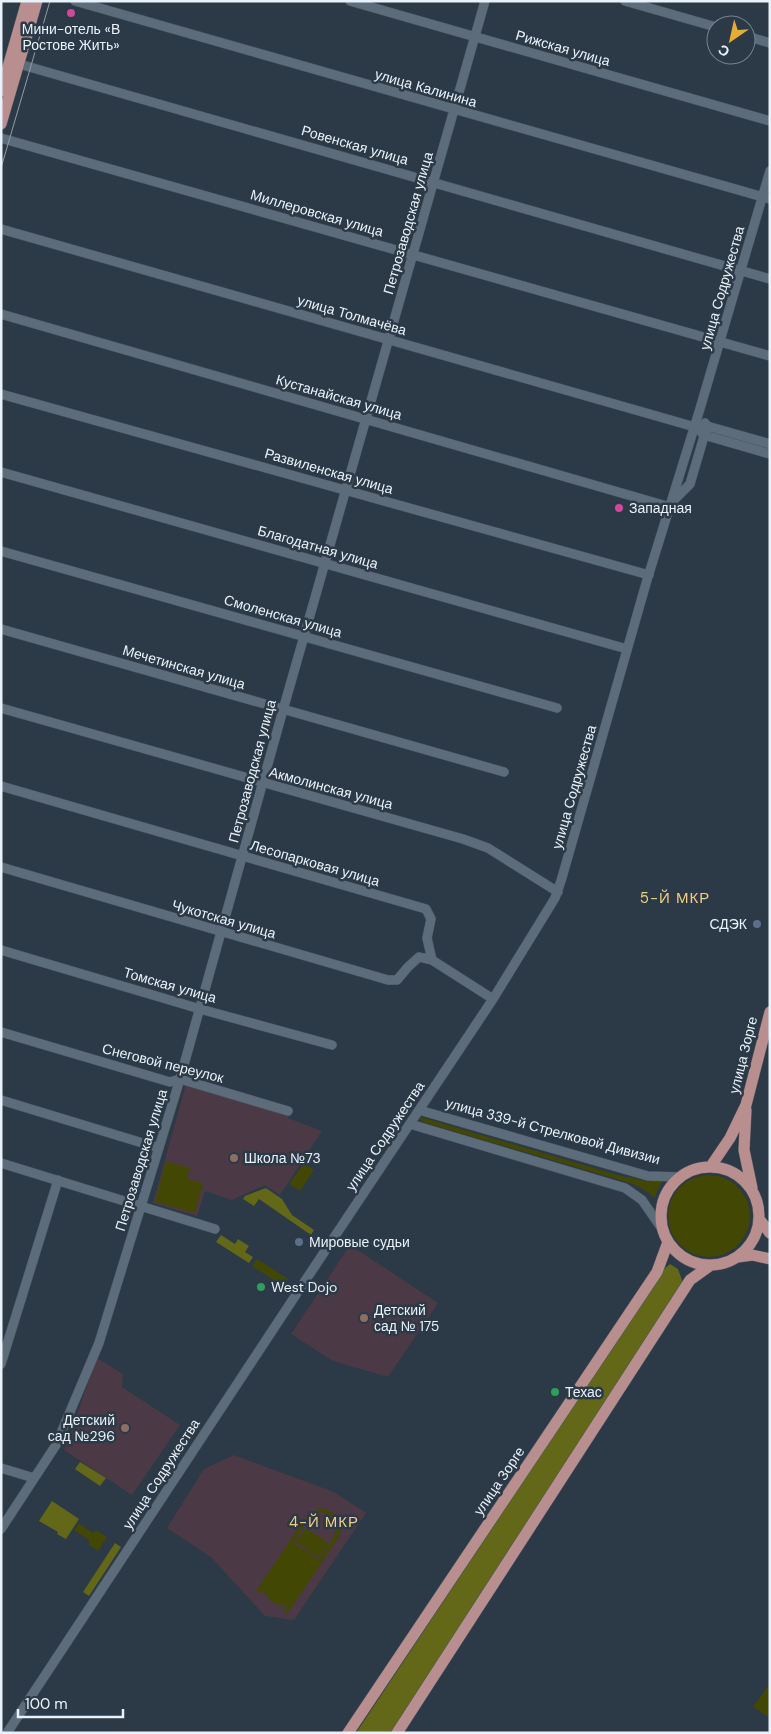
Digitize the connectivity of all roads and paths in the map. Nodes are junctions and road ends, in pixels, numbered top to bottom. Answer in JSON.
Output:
{"nodes":[{"id":1,"x":27,"y":1,"type":"edge"},
{"id":2,"x":37,"y":1,"type":"edge"},
{"id":3,"x":75,"y":1,"type":"edge"},
{"id":4,"x":350,"y":1,"type":"edge"},
{"id":5,"x":485,"y":1,"type":"edge"},
{"id":6,"x":625,"y":1,"type":"edge"},
{"id":7,"x":706,"y":24,"type":"edge"},
{"id":8,"x":475,"y":37,"type":"junction"},
{"id":9,"x":756,"y":39,"type":"edge"},
{"id":10,"x":770,"y":43,"type":"edge"},
{"id":11,"x":10,"y":61,"type":"edge"},
{"id":12,"x":1,"y":90,"type":"edge"},
{"id":13,"x":454,"y":110,"type":"junction"},
{"id":14,"x":770,"y":121,"type":"edge"},
{"id":15,"x":1,"y":124,"type":"edge"},
{"id":16,"x":1,"y":138,"type":"edge"},
{"id":17,"x":770,"y":171,"type":"edge"},
{"id":18,"x":434,"y":181,"type":"junction"},
{"id":19,"x":766,"y":198,"type":"edge"},
{"id":20,"x":1,"y":229,"type":"edge"},
{"id":21,"x":414,"y":255,"type":"junction"},
{"id":22,"x":742,"y":271,"type":"junction"},
{"id":23,"x":770,"y":279,"type":"edge"},
{"id":24,"x":1,"y":314,"type":"edge"},
{"id":25,"x":389,"y":340,"type":"junction"},
{"id":26,"x":720,"y":342,"type":"junction"},
{"id":27,"x":770,"y":356,"type":"edge"},
{"id":28,"x":1,"y":394,"type":"edge"},
{"id":29,"x":700,"y":412,"type":"junction"},
{"id":30,"x":366,"y":420,"type":"junction"},
{"id":31,"x":707,"y":426,"type":"junction"},
{"id":32,"x":695,"y":427,"type":"junction"},
{"id":33,"x":704,"y":435,"type":"junction"},
{"id":34,"x":770,"y":444,"type":"edge"},
{"id":35,"x":770,"y":454,"type":"edge"},
{"id":36,"x":1,"y":472,"type":"edge"},
{"id":37,"x":346,"y":491,"type":"junction"},
{"id":38,"x":671,"y":505,"type":"junction"},
{"id":39,"x":1,"y":551,"type":"edge"},
{"id":40,"x":325,"y":564,"type":"junction"},
{"id":41,"x":649,"y":575,"type":"junction"},
{"id":42,"x":1,"y":629,"type":"edge"},
{"id":43,"x":304,"y":637,"type":"junction"},
{"id":44,"x":627,"y":649,"type":"junction"},
{"id":45,"x":1,"y":708,"type":"edge"},
{"id":46,"x":557,"y":708,"type":"dead end"},
{"id":47,"x":283,"y":710,"type":"junction"},
{"id":48,"x":504,"y":772,"type":"dead end"},
{"id":49,"x":262,"y":783,"type":"junction"},
{"id":50,"x":1,"y":786,"type":"edge"},
{"id":51,"x":243,"y":856,"type":"junction"},
{"id":52,"x":1,"y":867,"type":"edge"},
{"id":53,"x":558,"y":892,"type":"junction"},
{"id":54,"x":221,"y":933,"type":"junction"},
{"id":55,"x":1,"y":950,"type":"edge"},
{"id":56,"x":432,"y":960,"type":"junction"},
{"id":57,"x":493,"y":999,"type":"junction"},
{"id":58,"x":200,"y":1009,"type":"junction"},
{"id":59,"x":770,"y":1012,"type":"edge"},
{"id":60,"x":1,"y":1032,"type":"edge"},
{"id":61,"x":332,"y":1045,"type":"dead end"},
{"id":62,"x":180,"y":1079,"type":"junction"},
{"id":63,"x":1,"y":1100,"type":"edge"},
{"id":64,"x":746,"y":1105,"type":"junction"},
{"id":65,"x":419,"y":1110,"type":"junction"},
{"id":66,"x":288,"y":1111,"type":"dead end"},
{"id":67,"x":410,"y":1124,"type":"junction"},
{"id":68,"x":159,"y":1148,"type":"junction"},
{"id":69,"x":1,"y":1163,"type":"edge"},
{"id":70,"x":711,"y":1166,"type":"junction"},
{"id":71,"x":680,"y":1177,"type":"junction"},
{"id":72,"x":58,"y":1180,"type":"junction"},
{"id":73,"x":753,"y":1192,"type":"junction"},
{"id":74,"x":141,"y":1207,"type":"junction"},
{"id":75,"x":759,"y":1219,"type":"junction"},
{"id":76,"x":662,"y":1228,"type":"junction"},
{"id":77,"x":215,"y":1229,"type":"dead end"},
{"id":78,"x":770,"y":1233,"type":"edge"},
{"id":79,"x":668,"y":1242,"type":"junction"},
{"id":80,"x":738,"y":1257,"type":"junction"},
{"id":81,"x":770,"y":1259,"type":"edge"},
{"id":82,"x":711,"y":1265,"type":"junction"},
{"id":83,"x":1,"y":1364,"type":"edge"},
{"id":84,"x":1,"y":1468,"type":"edge"},
{"id":85,"x":34,"y":1478,"type":"junction"},
{"id":86,"x":1,"y":1530,"type":"edge"},
{"id":87,"x":7,"y":1733,"type":"edge"},
{"id":88,"x":348,"y":1733,"type":"edge"},
{"id":89,"x":397,"y":1733,"type":"edge"}],
"edges":[{"from":1,"to":11,"type":"main road"},
{"from":2,"to":11,"type":"main road"},
{"from":3,"to":13,"type":"street","name":"улица Калинина"},
{"from":4,"to":8,"type":"street","name":"Рижская улица"},
{"from":5,"to":8,"type":"street","name":"Петрозаводская улица"},
{"from":6,"to":7,"type":"street"},
{"from":8,"to":13,"type":"street","name":"Петрозаводская улица"},
{"from":8,"to":14,"type":"street","name":"Рижская улица"},
{"from":9,"to":10,"type":"street"},
{"from":11,"to":12,"type":"main road"},
{"from":11,"to":15,"type":"main road"},
{"from":11,"to":18,"type":"street","name":"Ровенская улица"},
{"from":13,"to":18,"type":"street","name":"Петрозаводская улица"},
{"from":13,"to":19,"type":"street","name":"улица Калинина"},
{"from":16,"to":21,"type":"street","name":"Миллеровская улица"},
{"from":17,"to":19,"type":"street","name":"улица Содружества"},
{"from":18,"to":21,"type":"street","name":"Петрозаводская улица"},
{"from":18,"to":22,"type":"street","name":"Ровенская улица"},
{"from":19,"to":22,"type":"street","name":"улица Содружества"},
{"from":20,"to":25,"type":"street","name":"улица Толмачёва"},
{"from":21,"to":25,"type":"street","name":"Петрозаводская улица"},
{"from":21,"to":26,"type":"street","name":"Миллеровская улица"},
{"from":22,"to":23,"type":"street","name":"Ровенская улица"},
{"from":22,"to":26,"type":"street","name":"улица Содружества"},
{"from":24,"to":30,"type":"street","name":"Кустанайская улица"},
{"from":25,"to":30,"type":"street","name":"Петрозаводская улица"},
{"from":25,"to":32,"type":"street","name":"улица Толмачёва"},
{"from":26,"to":27,"type":"street","name":"Миллеровская улица"},
{"from":26,"to":29,"type":"street","name":"улица Содружества"},
{"from":28,"to":37,"type":"street","name":"Развиленская улица"},
{"from":29,"to":31,"type":"street"},
{"from":29,"to":32,"type":"street","name":"улица Содружества"},
{"from":30,"to":37,"type":"street","name":"Петрозаводская улица"},
{"from":30,"to":38,"type":"street","name":"Кустанайская улица"},
{"from":31,"to":32,"type":"street","name":"улица Толмачёва"},
{"from":31,"to":33,"type":"street","name":"улица Содружества"},
{"from":31,"to":34,"type":"street","name":"улица Толмачёва"},
{"from":32,"to":33,"type":"street","name":"улица Толмачёва"},
{"from":32,"to":38,"type":"street","name":"улица Содружества"},
{"from":33,"to":35,"type":"street","name":"улица Толмачёва"},
{"from":33,"to":38,"type":"street","name":"улица Содружества"},
{"from":36,"to":40,"type":"street","name":"Благодатная улица"},
{"from":37,"to":40,"type":"street","name":"Петрозаводская улица"},
{"from":37,"to":41,"type":"street","name":"Развиленская улица"},
{"from":38,"to":41,"type":"street","name":"улица Содружества"},
{"from":39,"to":43,"type":"street","name":"Смоленская улица"},
{"from":40,"to":43,"type":"street","name":"Петрозаводская улица"},
{"from":40,"to":44,"type":"street","name":"Благодатная улица"},
{"from":41,"to":44,"type":"street","name":"улица Содружества"},
{"from":42,"to":47,"type":"street","name":"Мечетинская улица"},
{"from":43,"to":46,"type":"street","name":"Смоленская улица"},
{"from":43,"to":47,"type":"street","name":"Петрозаводская улица"},
{"from":44,"to":53,"type":"street","name":"улица Содружества"},
{"from":45,"to":49,"type":"street","name":"Акмолинская улица"},
{"from":47,"to":48,"type":"street","name":"Мечетинская улица"},
{"from":47,"to":49,"type":"street","name":"Петрозаводская улица"},
{"from":49,"to":51,"type":"street","name":"Петрозаводская улица"},
{"from":49,"to":53,"type":"street","name":"Акмолинская улица"},
{"from":50,"to":51,"type":"street","name":"Лесопарковая улица"},
{"from":51,"to":54,"type":"street","name":"Петрозаводская улица"},
{"from":51,"to":56,"type":"street","name":"Лесопарковая улица"},
{"from":52,"to":54,"type":"street","name":"Чукотская улица"},
{"from":53,"to":57,"type":"street","name":"улица Содружества"},
{"from":54,"to":56,"type":"street","name":"Чукотская улица"},
{"from":54,"to":58,"type":"street","name":"Петрозаводская улица"},
{"from":55,"to":58,"type":"street","name":"Томская улица"},
{"from":56,"to":57,"type":"street"},
{"from":57,"to":65,"type":"street","name":"улица Содружества"},
{"from":58,"to":61,"type":"street","name":"Томская улица"},
{"from":58,"to":62,"type":"street","name":"Петрозаводская улица"},
{"from":59,"to":64,"type":"main road","name":"улица Зорге"},
{"from":60,"to":62,"type":"street","name":"Снеговой переулок"},
{"from":62,"to":66,"type":"street","name":"Снеговой переулок"},
{"from":62,"to":68,"type":"street","name":"Петрозаводская улица"},
{"from":63,"to":68,"type":"street"},
{"from":64,"to":70,"type":"main road","name":"улица Зорге"},
{"from":64,"to":73,"type":"main road","name":"улица Зорге"},
{"from":65,"to":67,"type":"street","name":"улица Содружества"},
{"from":65,"to":71,"type":"street","name":"улица 339-й Стрелковой Дивизии"},
{"from":67,"to":76,"type":"street"},
{"from":67,"to":87,"type":"street","name":"улица Содружества"},
{"from":68,"to":74,"type":"street","name":"Петрозаводская улица"},
{"from":69,"to":72,"type":"street"},
{"from":70,"to":71,"type":"main road"},
{"from":70,"to":73,"type":"main road"},
{"from":71,"to":76,"type":"main road"},
{"from":72,"to":74,"type":"street"},
{"from":72,"to":83,"type":"street"},
{"from":73,"to":75,"type":"main road"},
{"from":74,"to":77,"type":"street"},
{"from":74,"to":85,"type":"street","name":"Петрозаводская улица"},
{"from":75,"to":78,"type":"main road"},
{"from":75,"to":80,"type":"main road"},
{"from":76,"to":79,"type":"main road"},
{"from":79,"to":82,"type":"main road"},
{"from":79,"to":88,"type":"main road","name":"улица Зорге"},
{"from":80,"to":81,"type":"main road"},
{"from":80,"to":82,"type":"main road"},
{"from":82,"to":89,"type":"main road"},
{"from":84,"to":85,"type":"street"},
{"from":85,"to":86,"type":"street","name":"Петрозаводская улица"}]}
